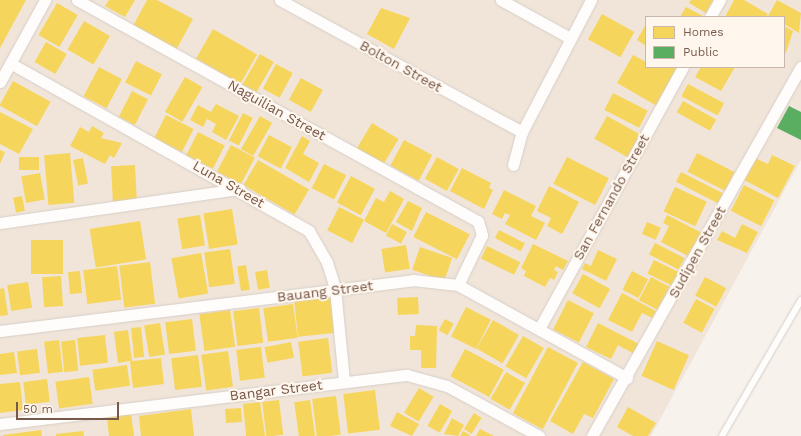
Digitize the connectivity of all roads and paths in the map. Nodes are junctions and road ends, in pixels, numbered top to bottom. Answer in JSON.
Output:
{"nodes":[{"id":1,"x":45,"y":0,"type":"edge"},
{"id":2,"x":77,"y":0,"type":"edge"},
{"id":3,"x":280,"y":0,"type":"edge"},
{"id":4,"x":501,"y":0,"type":"edge"},
{"id":5,"x":591,"y":0,"type":"edge"},
{"id":6,"x":720,"y":0,"type":"edge"},
{"id":7,"x":711,"y":16,"type":"edge"},
{"id":8,"x":570,"y":38,"type":"junction"},
{"id":9,"x":10,"y":63,"type":"junction"},
{"id":10,"x":801,"y":67,"type":"edge"},
{"id":11,"x":682,"y":68,"type":"edge"},
{"id":12,"x":0,"y":82,"type":"edge"},
{"id":13,"x":522,"y":132,"type":"junction"},
{"id":14,"x":513,"y":165,"type":"dead end"},
{"id":15,"x":240,"y":189,"type":"junction"},
{"id":16,"x":0,"y":223,"type":"edge"},
{"id":17,"x":458,"y":285,"type":"junction"},
{"id":18,"x":334,"y":289,"type":"junction"},
{"id":19,"x":801,"y":300,"type":"edge"},
{"id":20,"x":540,"y":327,"type":"junction"},
{"id":21,"x":0,"y":331,"type":"edge"},
{"id":22,"x":626,"y":378,"type":"junction"},
{"id":23,"x":344,"y":381,"type":"junction"},
{"id":24,"x":0,"y":424,"type":"edge"},
{"id":25,"x":539,"y":436,"type":"edge"},
{"id":26,"x":592,"y":436,"type":"edge"},
{"id":27,"x":722,"y":436,"type":"edge"}],
"edges":[{"from":1,"to":9,"type":"street"},
{"from":2,"to":17,"type":"street","name":"Naguilian Street"},
{"from":3,"to":13,"type":"street","name":"Bolton Street"},
{"from":4,"to":8,"type":"street"},
{"from":5,"to":8,"type":"street"},
{"from":6,"to":7,"type":"street"},
{"from":8,"to":13,"type":"street"},
{"from":9,"to":12,"type":"street"},
{"from":9,"to":15,"type":"street","name":"Luna Street"},
{"from":10,"to":22,"type":"street","name":"Sudipen Street"},
{"from":11,"to":20,"type":"street","name":"San Fernando Street"},
{"from":13,"to":14,"type":"street"},
{"from":15,"to":16,"type":"street"},
{"from":15,"to":18,"type":"street","name":"Luna Street"},
{"from":17,"to":18,"type":"street","name":"Bauang Street"},
{"from":17,"to":20,"type":"street","name":"Bauang Street"},
{"from":18,"to":21,"type":"street","name":"Bauang Street"},
{"from":18,"to":23,"type":"street","name":"Luna Street"},
{"from":19,"to":27,"type":"lane"},
{"from":20,"to":22,"type":"street","name":"Bauang Street"},
{"from":22,"to":26,"type":"street","name":"Sudipen Street"},
{"from":23,"to":24,"type":"street","name":"Bangar Street"},
{"from":23,"to":25,"type":"street","name":"Bangar Street"}]}
